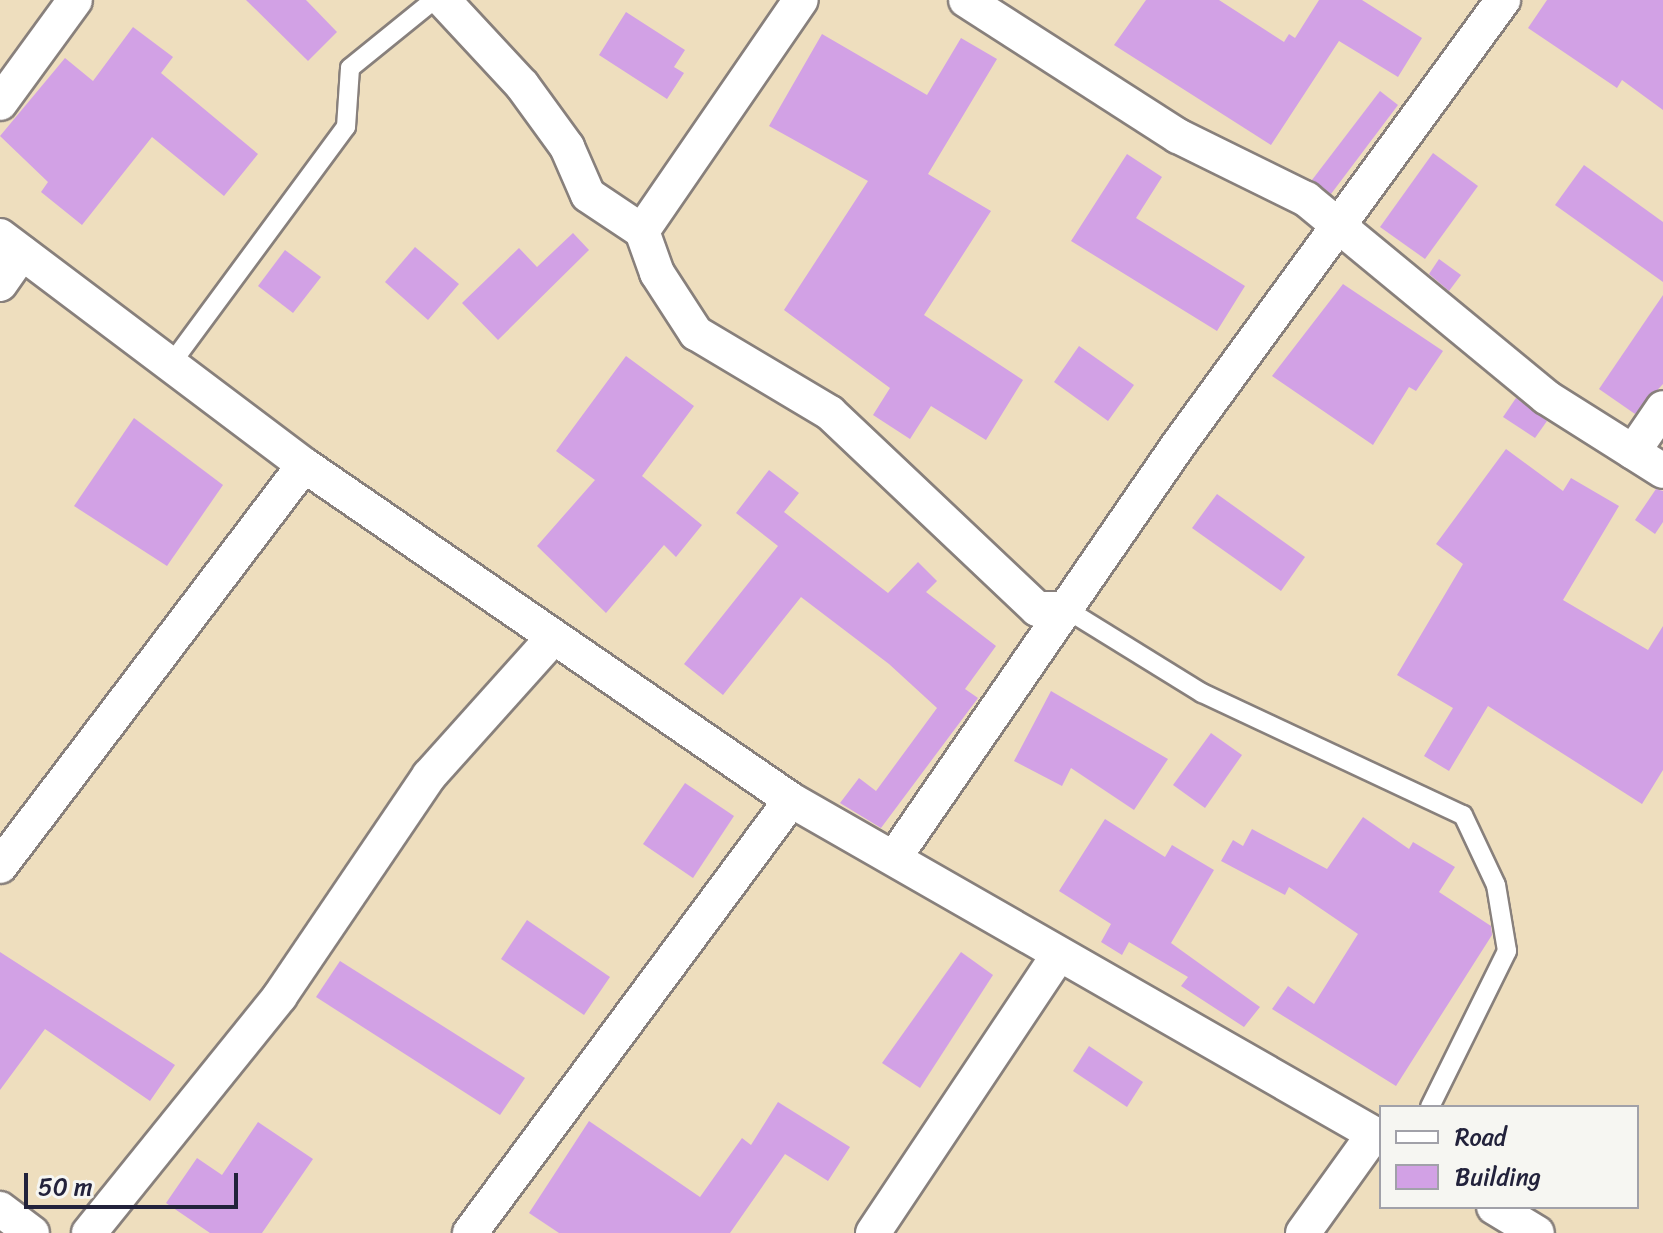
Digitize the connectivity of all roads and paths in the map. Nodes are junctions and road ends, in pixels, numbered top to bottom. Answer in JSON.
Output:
{"nodes":[{"id":1,"x":75,"y":0,"type":"edge"},
{"id":2,"x":434,"y":0,"type":"edge"},
{"id":3,"x":443,"y":0,"type":"edge"},
{"id":4,"x":801,"y":0,"type":"edge"},
{"id":5,"x":966,"y":0,"type":"edge"},
{"id":6,"x":1503,"y":0,"type":"edge"},
{"id":7,"x":0,"y":103,"type":"edge"},
{"id":8,"x":642,"y":231,"type":"junction"},
{"id":9,"x":1340,"y":232,"type":"junction"},
{"id":10,"x":11,"y":245,"type":"edge"},
{"id":11,"x":0,"y":284,"type":"edge"},
{"id":12,"x":171,"y":364,"type":"junction"},
{"id":13,"x":1663,"y":408,"type":"edge"},
{"id":14,"x":1633,"y":452,"type":"junction"},
{"id":15,"x":304,"y":465,"type":"junction"},
{"id":16,"x":1663,"y":471,"type":"edge"},
{"id":17,"x":1066,"y":609,"type":"junction"},
{"id":18,"x":553,"y":638,"type":"junction"},
{"id":19,"x":791,"y":800,"type":"junction"},
{"id":20,"x":894,"y":858,"type":"junction"},
{"id":21,"x":0,"y":866,"type":"edge"},
{"id":22,"x":1059,"y":954,"type":"junction"},
{"id":23,"x":1431,"y":1105,"type":"edge"},
{"id":24,"x":1378,"y":1136,"type":"edge"},
{"id":25,"x":0,"y":1209,"type":"edge"},
{"id":26,"x":1497,"y":1209,"type":"edge"},
{"id":27,"x":32,"y":1233,"type":"edge"},
{"id":28,"x":89,"y":1233,"type":"edge"},
{"id":29,"x":470,"y":1233,"type":"edge"},
{"id":30,"x":873,"y":1233,"type":"edge"},
{"id":31,"x":1303,"y":1233,"type":"edge"},
{"id":32,"x":1537,"y":1233,"type":"edge"}],
"edges":[{"from":1,"to":7,"type":"street"},
{"from":2,"to":12,"type":"lane"},
{"from":3,"to":8,"type":"street"},
{"from":4,"to":8,"type":"street"},
{"from":5,"to":9,"type":"street"},
{"from":6,"to":9,"type":"street"},
{"from":8,"to":17,"type":"street"},
{"from":9,"to":14,"type":"street"},
{"from":9,"to":17,"type":"street"},
{"from":10,"to":11,"type":"street"},
{"from":10,"to":12,"type":"street"},
{"from":12,"to":15,"type":"street"},
{"from":13,"to":14,"type":"street"},
{"from":14,"to":16,"type":"street"},
{"from":15,"to":18,"type":"street"},
{"from":15,"to":21,"type":"street"},
{"from":17,"to":20,"type":"street"},
{"from":17,"to":23,"type":"lane"},
{"from":18,"to":19,"type":"street"},
{"from":18,"to":28,"type":"street"},
{"from":19,"to":20,"type":"street"},
{"from":19,"to":29,"type":"street"},
{"from":20,"to":22,"type":"street"},
{"from":22,"to":24,"type":"street"},
{"from":22,"to":30,"type":"street"},
{"from":24,"to":31,"type":"street"},
{"from":25,"to":27,"type":"street"},
{"from":26,"to":32,"type":"street"}]}
